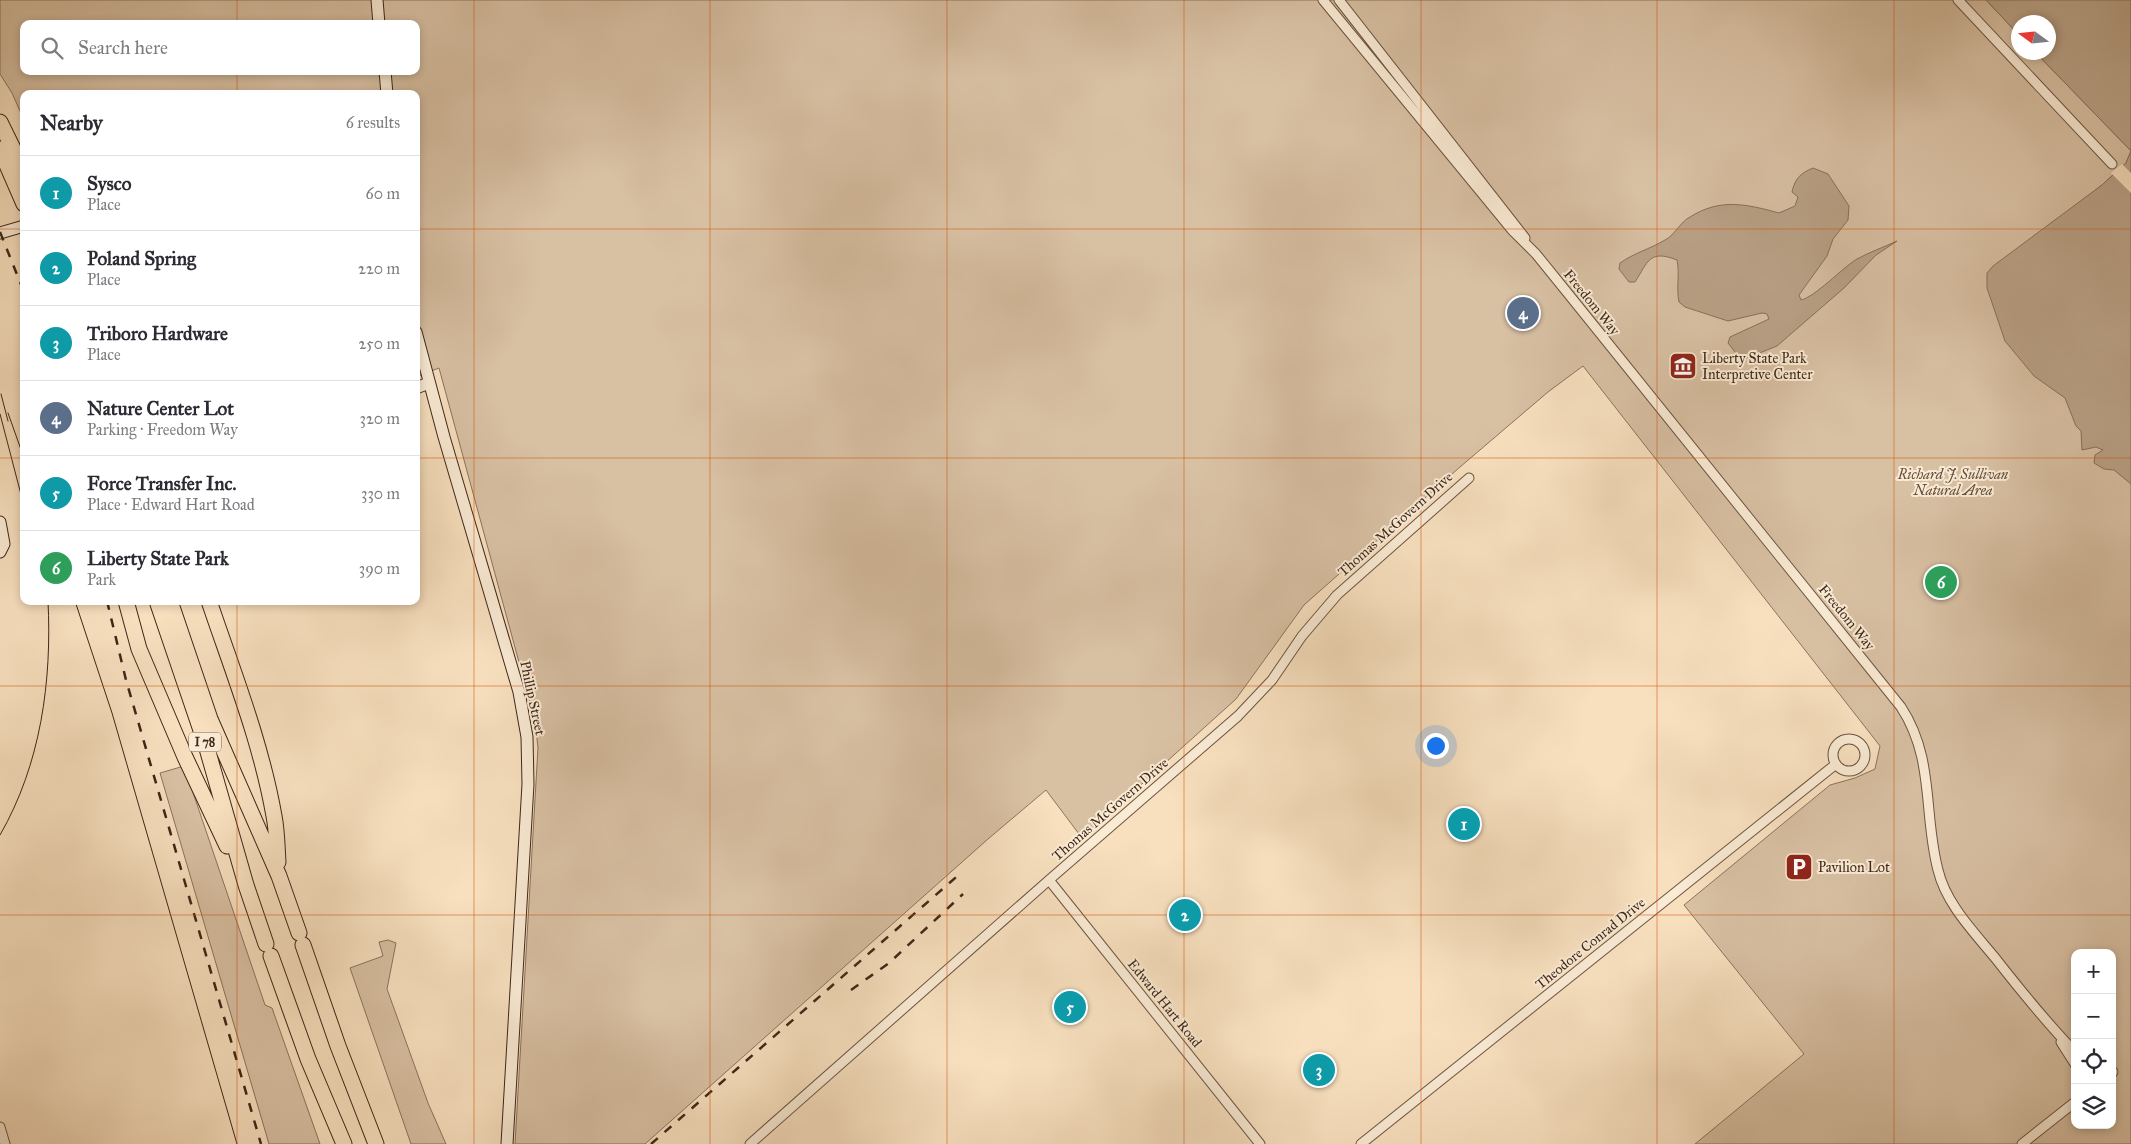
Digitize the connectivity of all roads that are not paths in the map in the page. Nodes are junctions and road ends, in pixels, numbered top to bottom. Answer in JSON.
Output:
{"nodes":[{"id":1,"x":377,"y":0,"type":"edge"},
{"id":2,"x":1323,"y":0,"type":"edge"},
{"id":3,"x":1340,"y":0,"type":"edge"},
{"id":4,"x":1958,"y":0,"type":"edge"},
{"id":5,"x":379,"y":20,"type":"edge"},
{"id":6,"x":385,"y":75,"type":"edge"},
{"id":7,"x":387,"y":90,"type":"edge"},
{"id":8,"x":0,"y":122,"type":"edge"},
{"id":9,"x":0,"y":149,"type":"edge"},
{"id":10,"x":20,"y":163,"type":"edge"},
{"id":11,"x":2112,"y":164,"type":"dead end"},
{"id":12,"x":20,"y":195,"type":"edge"},
{"id":13,"x":20,"y":227,"type":"edge"},
{"id":14,"x":0,"y":233,"type":"edge"},
{"id":15,"x":1536,"y":254,"type":"junction"},
{"id":16,"x":420,"y":348,"type":"edge"},
{"id":17,"x":429,"y":383,"type":"junction"},
{"id":18,"x":420,"y":386,"type":"edge"},
{"id":19,"x":1469,"y":478,"type":"dead end"},
{"id":20,"x":0,"y":522,"type":"edge"},
{"id":21,"x":0,"y":552,"type":"edge"},
{"id":22,"x":127,"y":605,"type":"edge"},
{"id":23,"x":158,"y":605,"type":"edge"},
{"id":24,"x":171,"y":605,"type":"edge"},
{"id":25,"x":210,"y":605,"type":"edge"},
{"id":26,"x":1836,"y":764,"type":"dead end"},
{"id":27,"x":279,"y":876,"type":"junction"},
{"id":28,"x":1049,"y":880,"type":"junction"},
{"id":29,"x":246,"y":885,"type":"junction"},
{"id":30,"x":2056,"y":1034,"type":"junction"},
{"id":31,"x":2071,"y":1048,"type":"edge"},
{"id":32,"x":2071,"y":1058,"type":"edge"},
{"id":33,"x":2071,"y":1105,"type":"edge"},
{"id":34,"x":0,"y":1127,"type":"edge"},
{"id":35,"x":5,"y":1144,"type":"edge"},
{"id":36,"x":344,"y":1144,"type":"edge"},
{"id":37,"x":376,"y":1144,"type":"edge"},
{"id":38,"x":507,"y":1144,"type":"edge"},
{"id":39,"x":750,"y":1144,"type":"edge"},
{"id":40,"x":1260,"y":1144,"type":"edge"},
{"id":41,"x":1361,"y":1144,"type":"edge"},
{"id":42,"x":2022,"y":1144,"type":"edge"}],
"edges":[{"from":1,"to":5,"type":"street"},
{"from":2,"to":15,"type":"street","name":"Freedom Way"},
{"from":3,"to":15,"type":"street","name":"Freedom Way"},
{"from":4,"to":11,"type":"street"},
{"from":6,"to":7,"type":"street"},
{"from":8,"to":10,"type":"highway"},
{"from":9,"to":12,"type":"highway"},
{"from":13,"to":14,"type":"street"},
{"from":15,"to":30,"type":"street","name":"Freedom Way"},
{"from":16,"to":17,"type":"street","name":"Phillip Street"},
{"from":17,"to":18,"type":"street"},
{"from":17,"to":38,"type":"street","name":"Phillip Street"},
{"from":19,"to":28,"type":"street","name":"Thomas McGovern Drive"},
{"from":20,"to":21,"type":"street"},
{"from":22,"to":29,"type":"highway"},
{"from":23,"to":29,"type":"highway","number":"I 78"},
{"from":24,"to":27,"type":"highway","number":"I 78"},
{"from":25,"to":27,"type":"highway"},
{"from":26,"to":41,"type":"street","name":"Theodore Conrad Drive"},
{"from":27,"to":37,"type":"highway","number":"I 78"},
{"from":28,"to":39,"type":"street","name":"Thomas McGovern Drive"},
{"from":28,"to":40,"type":"street","name":"Edward Hart Road"},
{"from":29,"to":36,"type":"highway","number":"I 78"},
{"from":30,"to":31,"type":"street","name":"Freedom Way"},
{"from":30,"to":32,"type":"street","name":"Freedom Way"},
{"from":33,"to":42,"type":"street"},
{"from":34,"to":35,"type":"street"}]}
